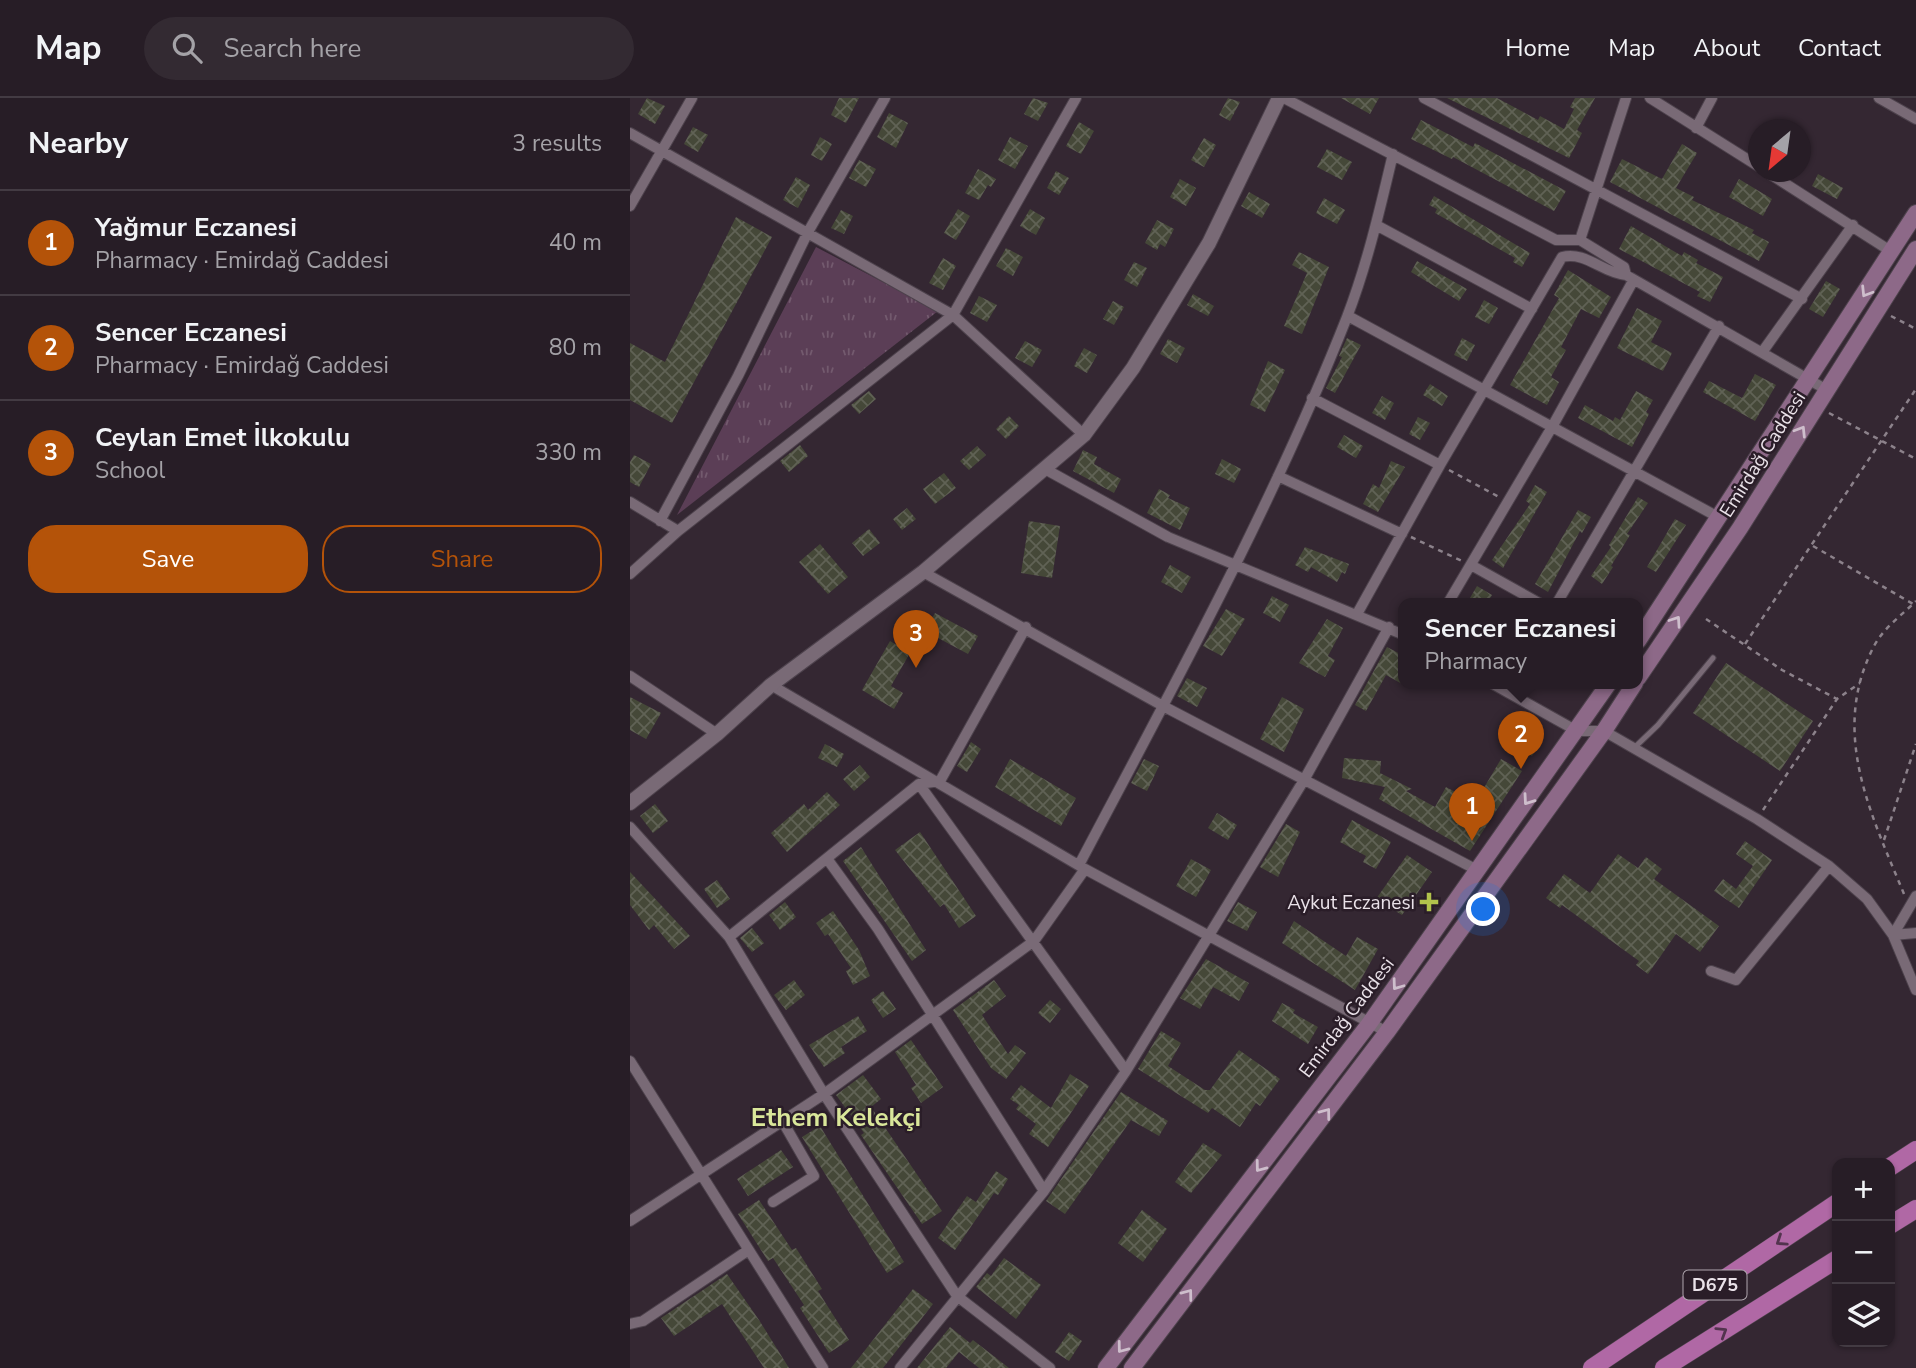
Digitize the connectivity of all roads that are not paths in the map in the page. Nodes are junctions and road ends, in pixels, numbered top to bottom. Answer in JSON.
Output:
{"nodes":[{"id":1,"x":692,"y":98,"type":"edge"},
{"id":2,"x":885,"y":98,"type":"edge"},
{"id":3,"x":1076,"y":98,"type":"edge"},
{"id":4,"x":1279,"y":98,"type":"edge"},
{"id":5,"x":1284,"y":98,"type":"edge"},
{"id":6,"x":1424,"y":98,"type":"edge"},
{"id":7,"x":1626,"y":98,"type":"edge"},
{"id":8,"x":1650,"y":98,"type":"edge"},
{"id":9,"x":1712,"y":98,"type":"edge"},
{"id":10,"x":1879,"y":98,"type":"edge"},
{"id":11,"x":1916,"y":119,"type":"edge"},
{"id":12,"x":1696,"y":128,"type":"junction"},
{"id":13,"x":630,"y":133,"type":"edge"},
{"id":14,"x":662,"y":150,"type":"junction"},
{"id":15,"x":1393,"y":154,"type":"junction"},
{"id":16,"x":1748,"y":159,"type":"edge"},
{"id":17,"x":1783,"y":182,"type":"edge"},
{"id":18,"x":1597,"y":188,"type":"junction"},
{"id":19,"x":630,"y":206,"type":"edge"},
{"id":20,"x":1916,"y":214,"type":"edge"},
{"id":21,"x":1376,"y":225,"type":"junction"},
{"id":22,"x":1853,"y":225,"type":"junction"},
{"id":23,"x":808,"y":232,"type":"junction"},
{"id":24,"x":1580,"y":240,"type":"junction"},
{"id":25,"x":1916,"y":249,"type":"edge"},
{"id":26,"x":1892,"y":251,"type":"junction"},
{"id":27,"x":1630,"y":278,"type":"junction"},
{"id":28,"x":1802,"y":299,"type":"junction"},
{"id":29,"x":1532,"y":309,"type":"junction"},
{"id":30,"x":953,"y":315,"type":"junction"},
{"id":31,"x":1348,"y":316,"type":"junction"},
{"id":32,"x":1719,"y":326,"type":"junction"},
{"id":33,"x":1763,"y":351,"type":"junction"},
{"id":34,"x":1811,"y":379,"type":"junction"},
{"id":35,"x":1486,"y":390,"type":"junction"},
{"id":36,"x":1827,"y":390,"type":"junction"},
{"id":37,"x":1312,"y":398,"type":"junction"},
{"id":38,"x":1552,"y":427,"type":"junction"},
{"id":39,"x":1084,"y":435,"type":"junction"},
{"id":40,"x":1440,"y":465,"type":"junction"},
{"id":41,"x":1045,"y":469,"type":"junction"},
{"id":42,"x":1633,"y":472,"type":"junction"},
{"id":43,"x":1278,"y":476,"type":"junction"},
{"id":44,"x":630,"y":502,"type":"edge"},
{"id":45,"x":1720,"y":518,"type":"junction"},
{"id":46,"x":660,"y":521,"type":"junction"},
{"id":47,"x":678,"y":531,"type":"junction"},
{"id":48,"x":1402,"y":534,"type":"junction"},
{"id":49,"x":1471,"y":565,"type":"junction"},
{"id":50,"x":1237,"y":566,"type":"junction"},
{"id":51,"x":923,"y":572,"type":"junction"},
{"id":52,"x":630,"y":574,"type":"edge"},
{"id":53,"x":1451,"y":598,"type":"edge"},
{"id":54,"x":1530,"y":598,"type":"edge"},
{"id":55,"x":1560,"y":598,"type":"edge"},
{"id":56,"x":1357,"y":614,"type":"junction"},
{"id":57,"x":1026,"y":627,"type":"junction"},
{"id":58,"x":1389,"y":627,"type":"junction"},
{"id":59,"x":1398,"y":632,"type":"edge"},
{"id":60,"x":1643,"y":633,"type":"edge"},
{"id":61,"x":1713,"y":658,"type":"dead end"},
{"id":62,"x":1643,"y":671,"type":"edge"},
{"id":63,"x":630,"y":676,"type":"edge"},
{"id":64,"x":771,"y":685,"type":"junction"},
{"id":65,"x":1503,"y":689,"type":"edge"},
{"id":66,"x":1605,"y":689,"type":"edge"},
{"id":67,"x":1631,"y":689,"type":"edge"},
{"id":68,"x":1163,"y":706,"type":"junction"},
{"id":69,"x":1577,"y":731,"type":"junction"},
{"id":70,"x":1604,"y":731,"type":"junction"},
{"id":71,"x":717,"y":734,"type":"junction"},
{"id":72,"x":1634,"y":748,"type":"junction"},
{"id":73,"x":1304,"y":780,"type":"junction"},
{"id":74,"x":940,"y":781,"type":"junction"},
{"id":75,"x":919,"y":784,"type":"junction"},
{"id":76,"x":630,"y":803,"type":"edge"},
{"id":77,"x":630,"y":828,"type":"edge"},
{"id":78,"x":828,"y":860,"type":"junction"},
{"id":79,"x":1829,"y":866,"type":"junction"},
{"id":80,"x":1082,"y":867,"type":"junction"},
{"id":81,"x":1479,"y":871,"type":"junction"},
{"id":82,"x":1916,"y":896,"type":"edge"},
{"id":83,"x":1916,"y":933,"type":"edge"},
{"id":84,"x":1893,"y":935,"type":"junction"},
{"id":85,"x":729,"y":937,"type":"junction"},
{"id":86,"x":1211,"y":937,"type":"junction"},
{"id":87,"x":1034,"y":941,"type":"junction"},
{"id":88,"x":1711,"y":971,"type":"dead end"},
{"id":89,"x":1916,"y":990,"type":"edge"},
{"id":90,"x":933,"y":1015,"type":"junction"},
{"id":91,"x":1369,"y":1024,"type":"junction"},
{"id":92,"x":1387,"y":1032,"type":"junction"},
{"id":93,"x":630,"y":1061,"type":"edge"},
{"id":94,"x":1126,"y":1071,"type":"junction"},
{"id":95,"x":824,"y":1094,"type":"junction"},
{"id":96,"x":783,"y":1122,"type":"junction"},
{"id":97,"x":1916,"y":1150,"type":"edge"},
{"id":98,"x":1895,"y":1164,"type":"edge"},
{"id":99,"x":701,"y":1177,"type":"junction"},
{"id":100,"x":1044,"y":1191,"type":"junction"},
{"id":101,"x":774,"y":1202,"type":"dead end"},
{"id":102,"x":1832,"y":1206,"type":"edge"},
{"id":103,"x":1916,"y":1209,"type":"edge"},
{"id":104,"x":630,"y":1221,"type":"edge"},
{"id":105,"x":1895,"y":1223,"type":"edge"},
{"id":106,"x":747,"y":1251,"type":"junction"},
{"id":107,"x":1832,"y":1262,"type":"edge"},
{"id":108,"x":957,"y":1296,"type":"junction"},
{"id":109,"x":630,"y":1324,"type":"edge"},
{"id":110,"x":823,"y":1368,"type":"edge"},
{"id":111,"x":900,"y":1368,"type":"edge"},
{"id":112,"x":1050,"y":1368,"type":"edge"},
{"id":113,"x":1106,"y":1368,"type":"edge"},
{"id":114,"x":1132,"y":1368,"type":"edge"},
{"id":115,"x":1592,"y":1368,"type":"edge"},
{"id":116,"x":1664,"y":1368,"type":"edge"}],
"edges":[{"from":1,"to":14,"type":"street"},
{"from":2,"to":23,"type":"street"},
{"from":3,"to":30,"type":"street"},
{"from":4,"to":39,"type":"street"},
{"from":5,"to":15,"type":"street"},
{"from":6,"to":18,"type":"street"},
{"from":7,"to":18,"type":"street"},
{"from":8,"to":12,"type":"street"},
{"from":9,"to":12,"type":"street"},
{"from":10,"to":11,"type":"street"},
{"from":12,"to":16,"type":"street"},
{"from":13,"to":14,"type":"street"},
{"from":14,"to":19,"type":"street"},
{"from":14,"to":23,"type":"street"},
{"from":15,"to":21,"type":"street"},
{"from":15,"to":24,"type":"street"},
{"from":17,"to":22,"type":"street"},
{"from":18,"to":24,"type":"street"},
{"from":18,"to":28,"type":"street"},
{"from":20,"to":26,"type":"main road","name":"Emirdağ Caddesi"},
{"from":21,"to":29,"type":"street"},
{"from":21,"to":31,"type":"street"},
{"from":22,"to":26,"type":"street"},
{"from":22,"to":28,"type":"street"},
{"from":23,"to":30,"type":"street"},
{"from":23,"to":46,"type":"street"},
{"from":24,"to":27,"type":"street"},
{"from":25,"to":36,"type":"main road","name":"Emirdağ Caddesi"},
{"from":26,"to":34,"type":"main road","name":"Emirdağ Caddesi","one_way":true},
{"from":27,"to":29,"type":"street"},
{"from":27,"to":32,"type":"street"},
{"from":27,"to":38,"type":"street"},
{"from":28,"to":33,"type":"street"},
{"from":29,"to":35,"type":"street"},
{"from":30,"to":39,"type":"street"},
{"from":30,"to":47,"type":"street"},
{"from":31,"to":35,"type":"street"},
{"from":31,"to":37,"type":"street"},
{"from":32,"to":33,"type":"street"},
{"from":32,"to":42,"type":"street"},
{"from":33,"to":34,"type":"street"},
{"from":34,"to":36,"type":"street"},
{"from":34,"to":45,"type":"main road","name":"Emirdağ Caddesi"},
{"from":35,"to":38,"type":"street"},
{"from":35,"to":40,"type":"street"},
{"from":62,"to":36,"type":"main road","name":"Emirdağ Caddesi","one_way":true},
{"from":37,"to":40,"type":"street"},
{"from":37,"to":43,"type":"street"},
{"from":38,"to":42,"type":"street"},
{"from":38,"to":49,"type":"street"},
{"from":39,"to":41,"type":"street"},
{"from":40,"to":48,"type":"street"},
{"from":41,"to":50,"type":"street"},
{"from":41,"to":51,"type":"street"},
{"from":42,"to":45,"type":"street"},
{"from":42,"to":55,"type":"street"},
{"from":43,"to":48,"type":"street"},
{"from":43,"to":50,"type":"street"},
{"from":44,"to":46,"type":"street"},
{"from":45,"to":60,"type":"main road","name":"Emirdağ Caddesi"},
{"from":46,"to":47,"type":"street"},
{"from":47,"to":52,"type":"street"},
{"from":48,"to":56,"type":"street"},
{"from":49,"to":53,"type":"street"},
{"from":49,"to":54,"type":"street"},
{"from":50,"to":56,"type":"street"},
{"from":50,"to":68,"type":"street"},
{"from":51,"to":57,"type":"street"},
{"from":51,"to":64,"type":"street"},
{"from":56,"to":58,"type":"street"},
{"from":57,"to":68,"type":"street"},
{"from":57,"to":74,"type":"street"},
{"from":58,"to":59,"type":"street"},
{"from":58,"to":73,"type":"street"},
{"from":61,"to":72,"type":"lane"},
{"from":63,"to":71,"type":"street"},
{"from":64,"to":71,"type":"street"},
{"from":64,"to":74,"type":"street"},
{"from":65,"to":69,"type":"street"},
{"from":66,"to":69,"type":"main road","name":"Emirdağ Caddesi"},
{"from":67,"to":70,"type":"main road"},
{"from":68,"to":73,"type":"street"},
{"from":68,"to":80,"type":"street"},
{"from":69,"to":70,"type":"street"},
{"from":69,"to":81,"type":"main road","name":"Emirdağ Caddesi","one_way":true},
{"from":70,"to":72,"type":"street"},
{"from":70,"to":92,"type":"main road"},
{"from":71,"to":76,"type":"street"},
{"from":72,"to":79,"type":"street"},
{"from":73,"to":81,"type":"street"},
{"from":73,"to":86,"type":"street"},
{"from":74,"to":75,"type":"street"},
{"from":74,"to":80,"type":"street"},
{"from":75,"to":78,"type":"street"},
{"from":75,"to":87,"type":"street"},
{"from":77,"to":85,"type":"street"},
{"from":78,"to":85,"type":"street"},
{"from":78,"to":90,"type":"street"},
{"from":79,"to":84,"type":"street"},
{"from":79,"to":88,"type":"street"},
{"from":80,"to":86,"type":"street"},
{"from":80,"to":87,"type":"street"},
{"from":81,"to":91,"type":"main road","name":"Emirdağ Caddesi","one_way":true},
{"from":82,"to":84,"type":"street"},
{"from":83,"to":84,"type":"street"},
{"from":84,"to":89,"type":"street"},
{"from":85,"to":95,"type":"street"},
{"from":86,"to":91,"type":"street"},
{"from":86,"to":94,"type":"street"},
{"from":87,"to":90,"type":"street"},
{"from":87,"to":94,"type":"street"},
{"from":90,"to":95,"type":"street"},
{"from":90,"to":100,"type":"street"},
{"from":91,"to":92,"type":"street"},
{"from":91,"to":113,"type":"main road","name":"Emirdağ Caddesi","one_way":true},
{"from":114,"to":92,"type":"main road","one_way":true},
{"from":93,"to":99,"type":"street"},
{"from":94,"to":100,"type":"street"},
{"from":95,"to":96,"type":"street"},
{"from":95,"to":108,"type":"street"},
{"from":96,"to":99,"type":"street"},
{"from":96,"to":101,"type":"street"},
{"from":97,"to":98,"type":"highway"},
{"from":99,"to":104,"type":"street"},
{"from":99,"to":106,"type":"street"},
{"from":100,"to":108,"type":"street"},
{"from":102,"to":115,"type":"highway","number":"D675","one_way":true},
{"from":103,"to":105,"type":"highway"},
{"from":106,"to":109,"type":"street"},
{"from":106,"to":110,"type":"street"},
{"from":116,"to":107,"type":"highway","number":"D675","one_way":true},
{"from":108,"to":111,"type":"street"},
{"from":108,"to":112,"type":"street"}]}
